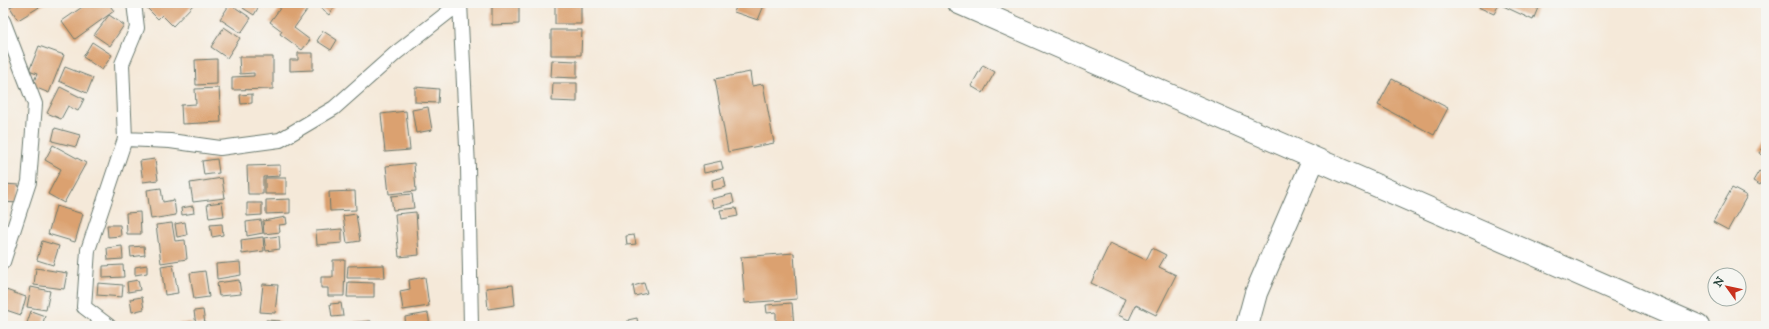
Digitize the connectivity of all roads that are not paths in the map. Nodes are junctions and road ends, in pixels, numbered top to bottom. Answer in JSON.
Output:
{"nodes":[{"id":1,"x":134,"y":3,"type":"edge"},
{"id":2,"x":460,"y":3,"type":"edge"},
{"id":3,"x":959,"y":3,"type":"edge"},
{"id":4,"x":3,"y":21,"type":"edge"},
{"id":5,"x":126,"y":139,"type":"junction"},
{"id":6,"x":1314,"y":159,"type":"junction"},
{"id":7,"x":3,"y":262,"type":"edge"},
{"id":8,"x":109,"y":326,"type":"edge"},
{"id":9,"x":471,"y":326,"type":"edge"},
{"id":10,"x":1247,"y":326,"type":"edge"},
{"id":11,"x":1698,"y":326,"type":"edge"}],
"edges":[{"from":1,"to":5,"type":"lane"},
{"from":2,"to":5,"type":"lane"},
{"from":2,"to":9,"type":"lane"},
{"from":3,"to":6,"type":"main road"},
{"from":4,"to":7,"type":"lane"},
{"from":5,"to":8,"type":"lane"},
{"from":6,"to":10,"type":"main road"},
{"from":6,"to":11,"type":"main road"}]}
